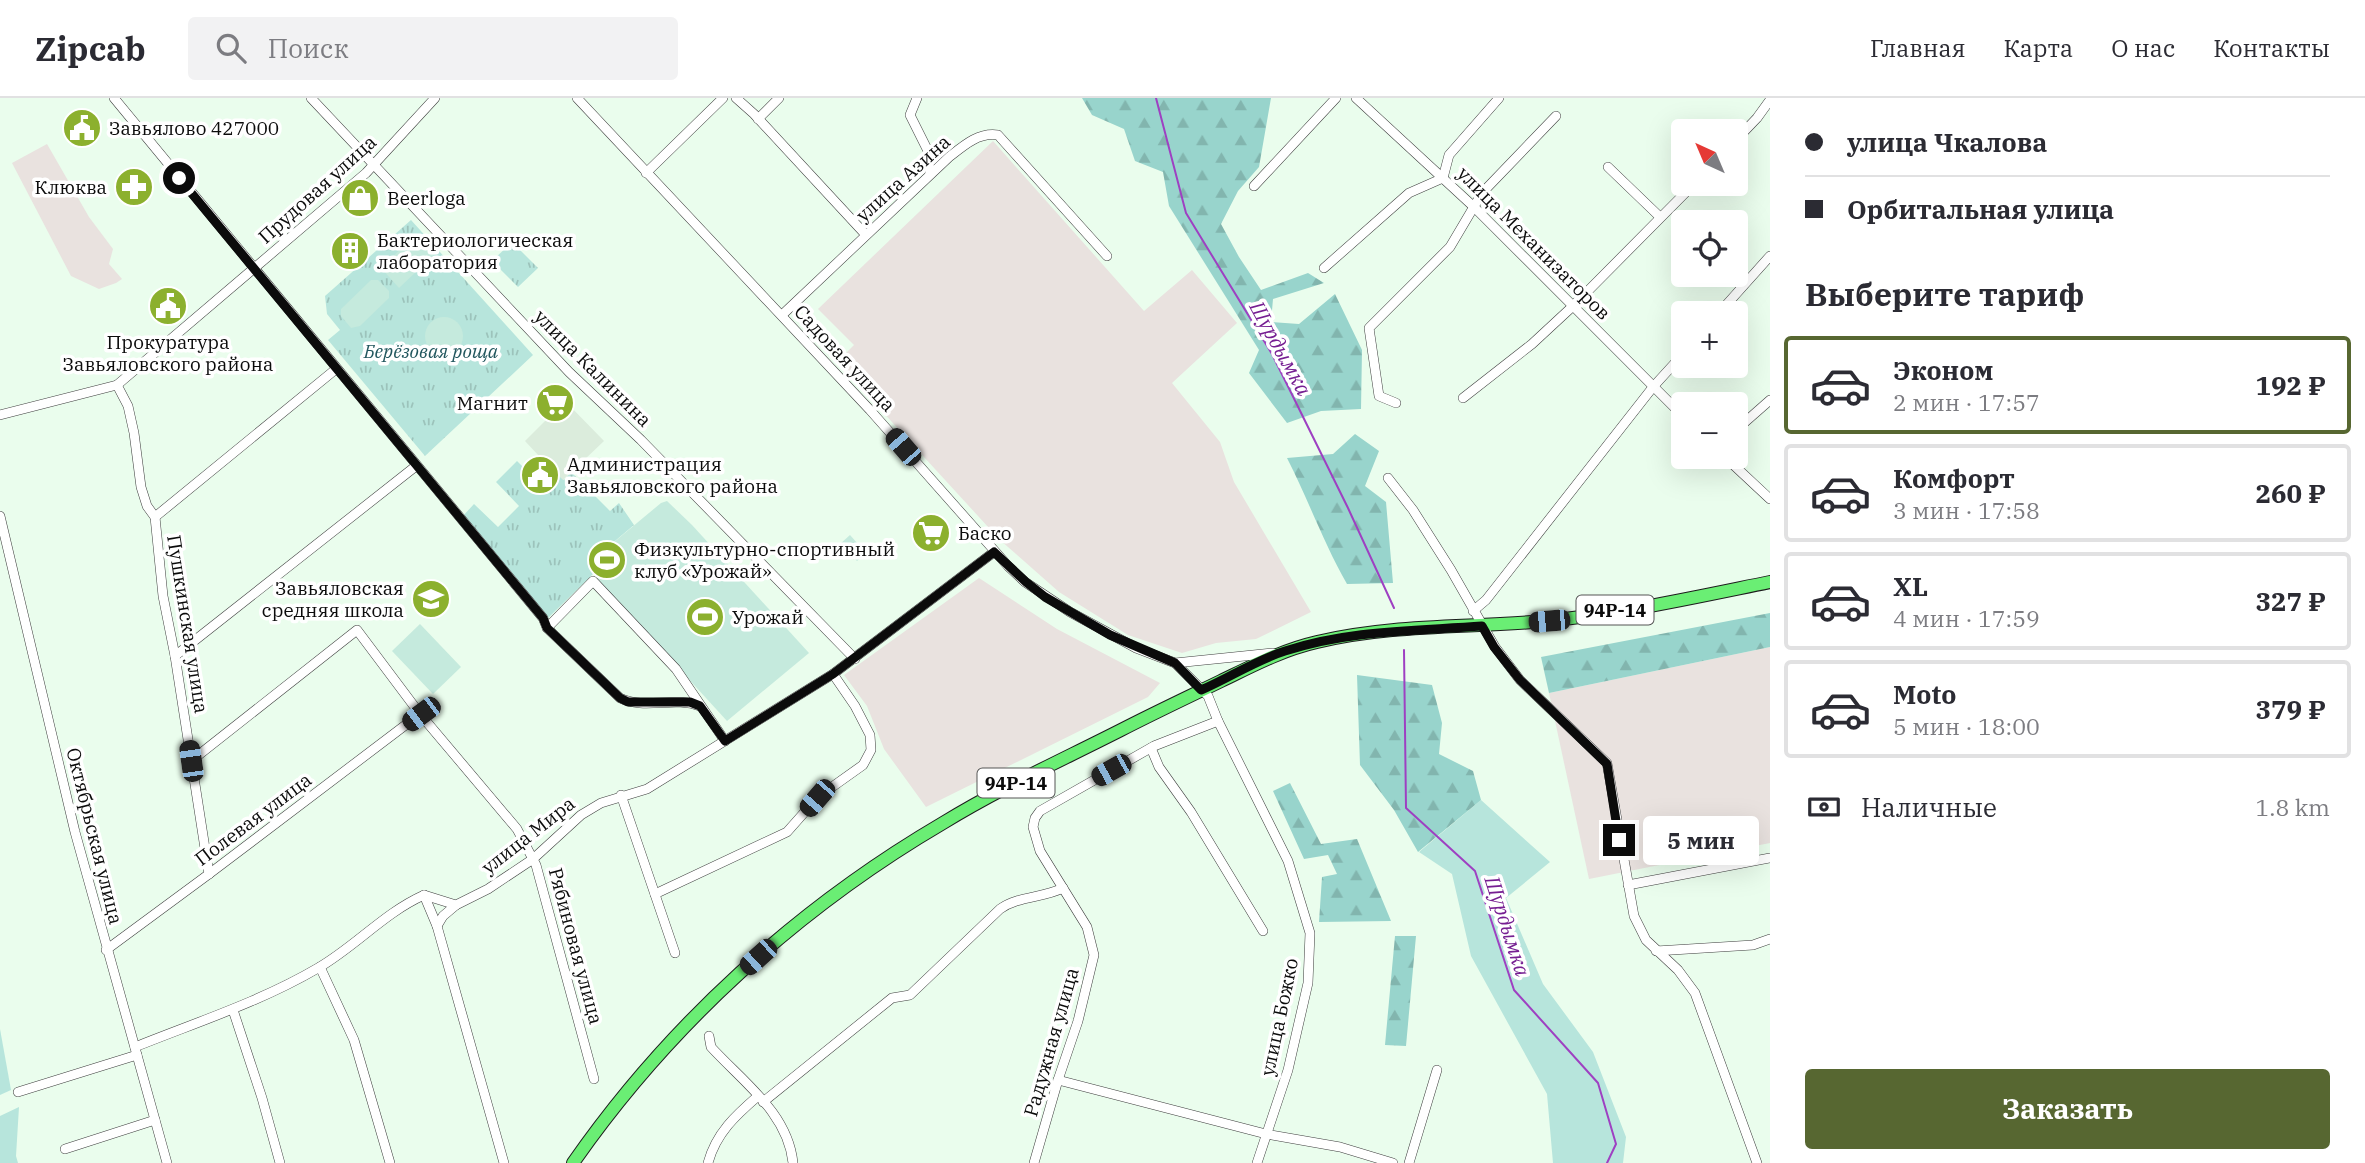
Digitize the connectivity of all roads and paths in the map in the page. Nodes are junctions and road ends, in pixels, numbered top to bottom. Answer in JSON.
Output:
{"nodes":[{"id":1,"x":114,"y":98,"type":"edge"},
{"id":2,"x":311,"y":98,"type":"edge"},
{"id":3,"x":435,"y":98,"type":"edge"},
{"id":4,"x":577,"y":98,"type":"edge"},
{"id":5,"x":723,"y":98,"type":"edge"},
{"id":6,"x":736,"y":98,"type":"edge"},
{"id":7,"x":779,"y":98,"type":"edge"},
{"id":8,"x":917,"y":98,"type":"edge"},
{"id":9,"x":1336,"y":98,"type":"edge"},
{"id":10,"x":1356,"y":98,"type":"edge"},
{"id":11,"x":1499,"y":98,"type":"edge"},
{"id":12,"x":1770,"y":100,"type":"edge"},
{"id":13,"x":1556,"y":116,"type":"dead end"},
{"id":14,"x":758,"y":119,"type":"junction"},
{"id":15,"x":1748,"y":127,"type":"edge"},
{"id":16,"x":374,"y":166,"type":"junction"},
{"id":17,"x":1608,"y":167,"type":"dead end"},
{"id":18,"x":646,"y":173,"type":"junction"},
{"id":19,"x":930,"y":174,"type":"junction"},
{"id":20,"x":1443,"y":178,"type":"junction"},
{"id":21,"x":1254,"y":186,"type":"dead end"},
{"id":22,"x":1682,"y":196,"type":"edge"},
{"id":23,"x":1474,"y":207,"type":"junction"},
{"id":24,"x":1660,"y":217,"type":"junction"},
{"id":25,"x":866,"y":235,"type":"junction"},
{"id":26,"x":1107,"y":256,"type":"dead end"},
{"id":27,"x":1770,"y":256,"type":"edge"},
{"id":28,"x":1324,"y":268,"type":"dead end"},
{"id":29,"x":254,"y":269,"type":"junction"},
{"id":30,"x":1730,"y":301,"type":"edge"},
{"id":31,"x":1573,"y":306,"type":"junction"},
{"id":32,"x":782,"y":315,"type":"junction"},
{"id":33,"x":1671,"y":367,"type":"edge"},
{"id":34,"x":337,"y":369,"type":"junction"},
{"id":35,"x":117,"y":385,"type":"junction"},
{"id":36,"x":1653,"y":387,"type":"junction"},
{"id":37,"x":1464,"y":398,"type":"dead end"},
{"id":38,"x":1770,"y":400,"type":"edge"},
{"id":39,"x":1396,"y":403,"type":"dead end"},
{"id":40,"x":1671,"y":404,"type":"edge"},
{"id":41,"x":0,"y":415,"type":"edge"},
{"id":42,"x":1748,"y":419,"type":"edge"},
{"id":43,"x":416,"y":466,"type":"junction"},
{"id":44,"x":1738,"y":469,"type":"edge"},
{"id":45,"x":1388,"y":478,"type":"dead end"},
{"id":46,"x":1770,"y":499,"type":"edge"},
{"id":47,"x":0,"y":516,"type":"edge"},
{"id":48,"x":155,"y":517,"type":"junction"},
{"id":49,"x":994,"y":552,"type":"junction"},
{"id":50,"x":1770,"y":582,"type":"edge"},
{"id":51,"x":1473,"y":611,"type":"junction"},
{"id":52,"x":1482,"y":626,"type":"junction"},
{"id":53,"x":547,"y":628,"type":"junction"},
{"id":54,"x":1282,"y":652,"type":"junction"},
{"id":55,"x":175,"y":656,"type":"junction"},
{"id":56,"x":855,"y":659,"type":"junction"},
{"id":57,"x":1175,"y":663,"type":"junction"},
{"id":58,"x":833,"y":674,"type":"junction"},
{"id":59,"x":1201,"y":690,"type":"junction"},
{"id":60,"x":700,"y":706,"type":"junction"},
{"id":61,"x":421,"y":714,"type":"junction"},
{"id":62,"x":1218,"y":721,"type":"junction"},
{"id":63,"x":725,"y":741,"type":"junction"},
{"id":64,"x":1151,"y":748,"type":"junction"},
{"id":65,"x":191,"y":761,"type":"junction"},
{"id":66,"x":621,"y":795,"type":"junction"},
{"id":67,"x":533,"y":859,"type":"junction"},
{"id":68,"x":1770,"y":859,"type":"edge"},
{"id":69,"x":209,"y":874,"type":"junction"},
{"id":70,"x":1628,"y":885,"type":"junction"},
{"id":71,"x":1063,"y":888,"type":"junction"},
{"id":72,"x":655,"y":894,"type":"junction"},
{"id":73,"x":424,"y":895,"type":"junction"},
{"id":74,"x":456,"y":905,"type":"junction"},
{"id":75,"x":437,"y":926,"type":"junction"},
{"id":76,"x":1263,"y":931,"type":"dead end"},
{"id":77,"x":1770,"y":939,"type":"edge"},
{"id":78,"x":106,"y":950,"type":"junction"},
{"id":79,"x":1656,"y":951,"type":"junction"},
{"id":80,"x":675,"y":953,"type":"dead end"},
{"id":81,"x":320,"y":967,"type":"junction"},
{"id":82,"x":233,"y":1010,"type":"junction"},
{"id":83,"x":709,"y":1036,"type":"dead end"},
{"id":84,"x":136,"y":1051,"type":"junction"},
{"id":85,"x":1437,"y":1070,"type":"dead end"},
{"id":86,"x":594,"y":1079,"type":"dead end"},
{"id":87,"x":1058,"y":1080,"type":"junction"},
{"id":88,"x":18,"y":1092,"type":"dead end"},
{"id":89,"x":761,"y":1099,"type":"junction"},
{"id":90,"x":155,"y":1120,"type":"junction"},
{"id":91,"x":1266,"y":1134,"type":"junction"},
{"id":92,"x":65,"y":1149,"type":"dead end"},
{"id":93,"x":1754,"y":1162,"type":"edge"},
{"id":94,"x":167,"y":1163,"type":"edge"},
{"id":95,"x":280,"y":1163,"type":"edge"},
{"id":96,"x":390,"y":1163,"type":"edge"},
{"id":97,"x":504,"y":1163,"type":"edge"},
{"id":98,"x":573,"y":1163,"type":"edge"},
{"id":99,"x":708,"y":1163,"type":"edge"},
{"id":100,"x":793,"y":1163,"type":"edge"},
{"id":101,"x":1034,"y":1163,"type":"edge"},
{"id":102,"x":1257,"y":1163,"type":"edge"},
{"id":103,"x":1393,"y":1163,"type":"edge"},
{"id":104,"x":1409,"y":1163,"type":"edge"}],
"edges":[{"from":1,"to":29,"type":"street"},
{"from":2,"to":16,"type":"street","name":"улица Калинина"},
{"from":3,"to":16,"type":"street","name":"Прудовая улица"},
{"from":4,"to":18,"type":"street","name":"Садовая улица"},
{"from":5,"to":18,"type":"street"},
{"from":6,"to":14,"type":"street"},
{"from":7,"to":14,"type":"street"},
{"from":8,"to":19,"type":"street"},
{"from":9,"to":21,"type":"street"},
{"from":10,"to":20,"type":"street","name":"улица Механизаторов"},
{"from":11,"to":20,"type":"street"},
{"from":12,"to":15,"type":"street"},
{"from":13,"to":23,"type":"street"},
{"from":14,"to":25,"type":"street"},
{"from":16,"to":29,"type":"street","name":"Прудовая улица"},
{"from":16,"to":56,"type":"street","name":"улица Калинина"},
{"from":17,"to":24,"type":"street"},
{"from":18,"to":32,"type":"street","name":"Садовая улица"},
{"from":19,"to":25,"type":"street","name":"улица Азина"},
{"from":19,"to":26,"type":"street","name":"улица Азина"},
{"from":20,"to":23,"type":"street","name":"улица Механизаторов"},
{"from":20,"to":28,"type":"street"},
{"from":22,"to":24,"type":"street"},
{"from":23,"to":31,"type":"street","name":"улица Механизаторов"},
{"from":23,"to":39,"type":"street"},
{"from":24,"to":31,"type":"street"},
{"from":25,"to":32,"type":"street","name":"улица Азина"},
{"from":27,"to":30,"type":"street"},
{"from":29,"to":34,"type":"street"},
{"from":29,"to":35,"type":"street","name":"Прудовая улица"},
{"from":31,"to":36,"type":"street","name":"улица Механизаторов"},
{"from":31,"to":37,"type":"street"},
{"from":32,"to":49,"type":"street","name":"Садовая улица"},
{"from":33,"to":36,"type":"street"},
{"from":34,"to":43,"type":"street"},
{"from":34,"to":48,"type":"street"},
{"from":35,"to":41,"type":"street","name":"Прудовая улица"},
{"from":35,"to":48,"type":"street","name":"Пушкинская улица"},
{"from":36,"to":40,"type":"street","name":"улица Механизаторов"},
{"from":36,"to":51,"type":"street"},
{"from":38,"to":42,"type":"street"},
{"from":43,"to":53,"type":"street"},
{"from":43,"to":55,"type":"street"},
{"from":44,"to":46,"type":"street"},
{"from":45,"to":51,"type":"street"},
{"from":47,"to":78,"type":"street","name":"Октябрьская улица"},
{"from":48,"to":55,"type":"street","name":"Пушкинская улица"},
{"from":49,"to":56,"type":"street","name":"улица Мира"},
{"from":49,"to":57,"type":"street","name":"Садовая улица"},
{"from":50,"to":52,"type":"main road","number":"94Р-14"},
{"from":51,"to":52,"type":"street"},
{"from":52,"to":54,"type":"main road","number":"94Р-14"},
{"from":52,"to":70,"type":"street"},
{"from":53,"to":60,"type":"street"},
{"from":53,"to":60,"type":"street"},
{"from":54,"to":57,"type":"street"},
{"from":54,"to":59,"type":"main road","number":"94Р-14"},
{"from":55,"to":65,"type":"street","name":"Пушкинская улица"},
{"from":56,"to":58,"type":"street","name":"улица Мира"},
{"from":57,"to":59,"type":"street","name":"улица Божко"},
{"from":58,"to":63,"type":"street","name":"улица Мира"},
{"from":58,"to":72,"type":"street"},
{"from":59,"to":62,"type":"street","name":"улица Божко"},
{"from":59,"to":98,"type":"main road","number":"94Р-14"},
{"from":60,"to":63,"type":"street"},
{"from":61,"to":65,"type":"street","name":"Рябиновая улица"},
{"from":61,"to":67,"type":"street","name":"Рябиновая улица"},
{"from":61,"to":69,"type":"street","name":"Полевая улица"},
{"from":62,"to":64,"type":"street","name":"Радужная улица"},
{"from":62,"to":91,"type":"street","name":"улица Божко"},
{"from":63,"to":66,"type":"street","name":"улица Мира"},
{"from":64,"to":71,"type":"street","name":"Радужная улица"},
{"from":64,"to":76,"type":"street"},
{"from":65,"to":69,"type":"street","name":"Пушкинская улица"},
{"from":66,"to":67,"type":"street","name":"улица Мира"},
{"from":66,"to":72,"type":"street"},
{"from":67,"to":74,"type":"street","name":"улица Мира"},
{"from":67,"to":86,"type":"street","name":"Рябиновая улица"},
{"from":68,"to":70,"type":"street"},
{"from":69,"to":78,"type":"street","name":"Полевая улица"},
{"from":70,"to":79,"type":"street"},
{"from":71,"to":87,"type":"street","name":"Радужная улица"},
{"from":71,"to":89,"type":"street"},
{"from":72,"to":80,"type":"street"},
{"from":73,"to":74,"type":"street"},
{"from":73,"to":75,"type":"street"},
{"from":73,"to":81,"type":"street"},
{"from":74,"to":75,"type":"street"},
{"from":75,"to":97,"type":"street"},
{"from":77,"to":79,"type":"street"},
{"from":78,"to":84,"type":"street","name":"Октябрьская улица"},
{"from":79,"to":93,"type":"street"},
{"from":81,"to":82,"type":"street"},
{"from":81,"to":96,"type":"street"},
{"from":82,"to":84,"type":"street"},
{"from":82,"to":95,"type":"street"},
{"from":83,"to":89,"type":"street"},
{"from":84,"to":88,"type":"street"},
{"from":84,"to":90,"type":"street","name":"Октябрьская улица"},
{"from":85,"to":104,"type":"street"},
{"from":87,"to":91,"type":"street"},
{"from":87,"to":101,"type":"street","name":"Радужная улица"},
{"from":89,"to":99,"type":"street"},
{"from":89,"to":100,"type":"street"},
{"from":90,"to":92,"type":"street"},
{"from":90,"to":94,"type":"street","name":"Октябрьская улица"},
{"from":91,"to":102,"type":"street","name":"улица Божко"},
{"from":91,"to":103,"type":"street"}]}
